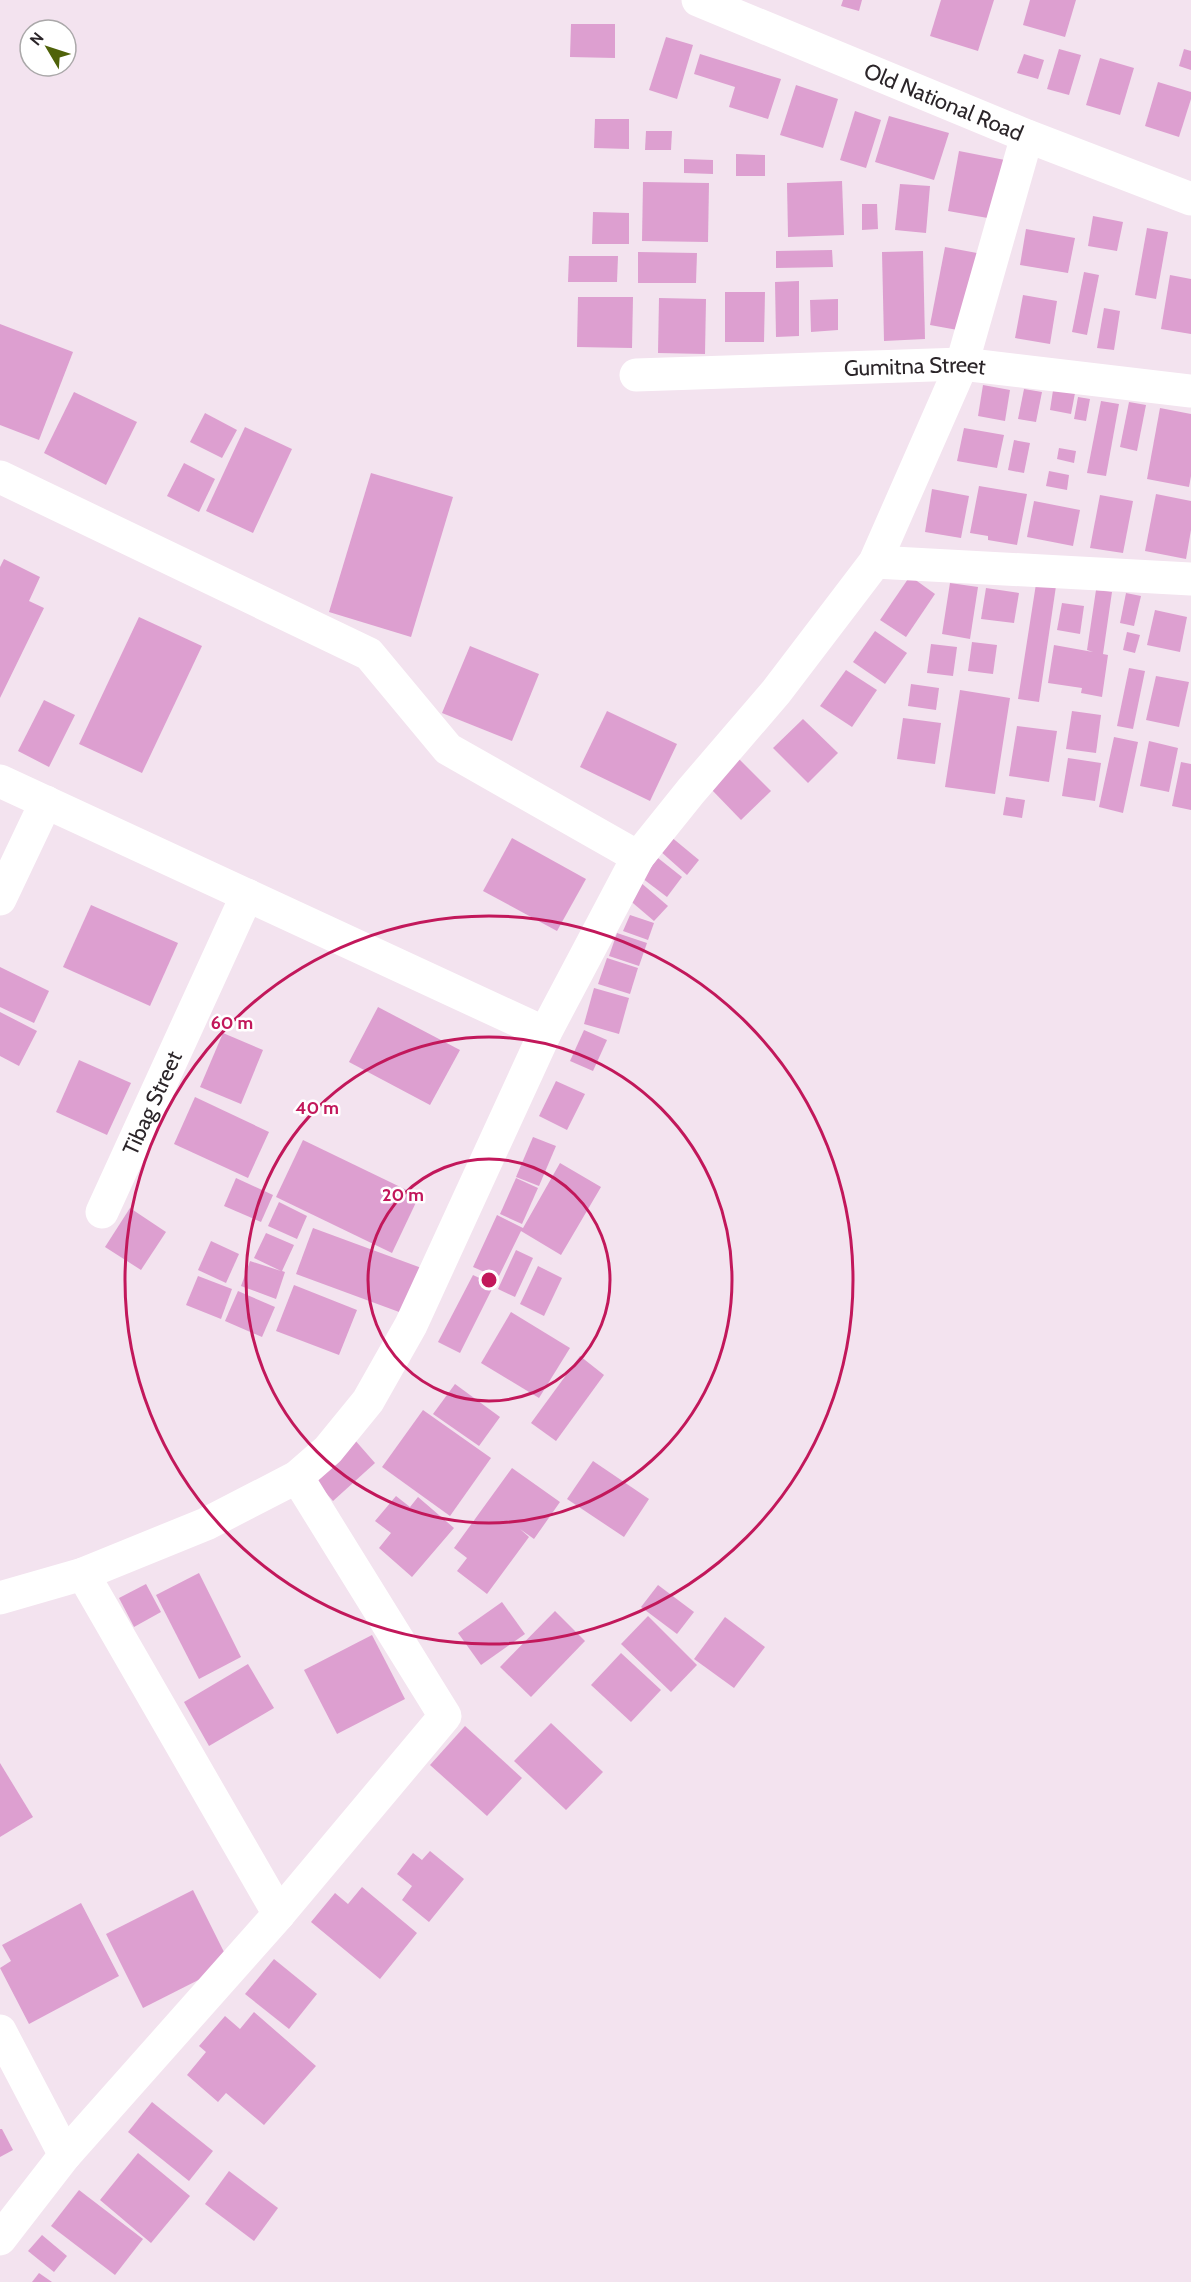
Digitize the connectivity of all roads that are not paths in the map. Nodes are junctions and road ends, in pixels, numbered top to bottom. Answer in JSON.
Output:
{"nodes":[{"id":1,"x":698,"y":0,"type":"edge"},
{"id":2,"x":1027,"y":136,"type":"junction"},
{"id":3,"x":1191,"y":199,"type":"edge"},
{"id":4,"x":962,"y":364,"type":"junction"},
{"id":5,"x":636,"y":375,"type":"dead end"},
{"id":6,"x":1191,"y":391,"type":"edge"},
{"id":7,"x":0,"y":477,"type":"edge"},
{"id":8,"x":875,"y":562,"type":"junction"},
{"id":9,"x":1191,"y":579,"type":"edge"},
{"id":10,"x":0,"y":781,"type":"edge"},
{"id":11,"x":46,"y":802,"type":"junction"},
{"id":12,"x":638,"y":857,"type":"junction"},
{"id":13,"x":247,"y":895,"type":"junction"},
{"id":14,"x":0,"y":899,"type":"edge"},
{"id":15,"x":545,"y":1033,"type":"junction"},
{"id":16,"x":102,"y":1212,"type":"dead end"},
{"id":17,"x":297,"y":1477,"type":"junction"},
{"id":18,"x":83,"y":1574,"type":"junction"},
{"id":19,"x":0,"y":1598,"type":"edge"},
{"id":20,"x":279,"y":1914,"type":"junction"},
{"id":21,"x":0,"y":2031,"type":"edge"},
{"id":22,"x":65,"y":2155,"type":"junction"},
{"id":23,"x":0,"y":2238,"type":"edge"}],
"edges":[{"from":1,"to":2,"type":"street","name":"Old National Road"},
{"from":2,"to":3,"type":"street","name":"Old National Road"},
{"from":2,"to":4,"type":"street"},
{"from":4,"to":5,"type":"street","name":"Gumitna Street"},
{"from":4,"to":6,"type":"street","name":"Gumitna Street"},
{"from":4,"to":8,"type":"street"},
{"from":7,"to":12,"type":"street"},
{"from":8,"to":9,"type":"street"},
{"from":8,"to":12,"type":"street"},
{"from":10,"to":11,"type":"street"},
{"from":11,"to":13,"type":"street"},
{"from":11,"to":14,"type":"street"},
{"from":12,"to":15,"type":"street"},
{"from":13,"to":15,"type":"street"},
{"from":13,"to":16,"type":"street","name":"Tibag Street"},
{"from":15,"to":17,"type":"street"},
{"from":17,"to":18,"type":"street"},
{"from":17,"to":20,"type":"street"},
{"from":18,"to":19,"type":"street"},
{"from":18,"to":20,"type":"street"},
{"from":20,"to":22,"type":"street"},
{"from":21,"to":22,"type":"street"},
{"from":22,"to":23,"type":"street"}]}
